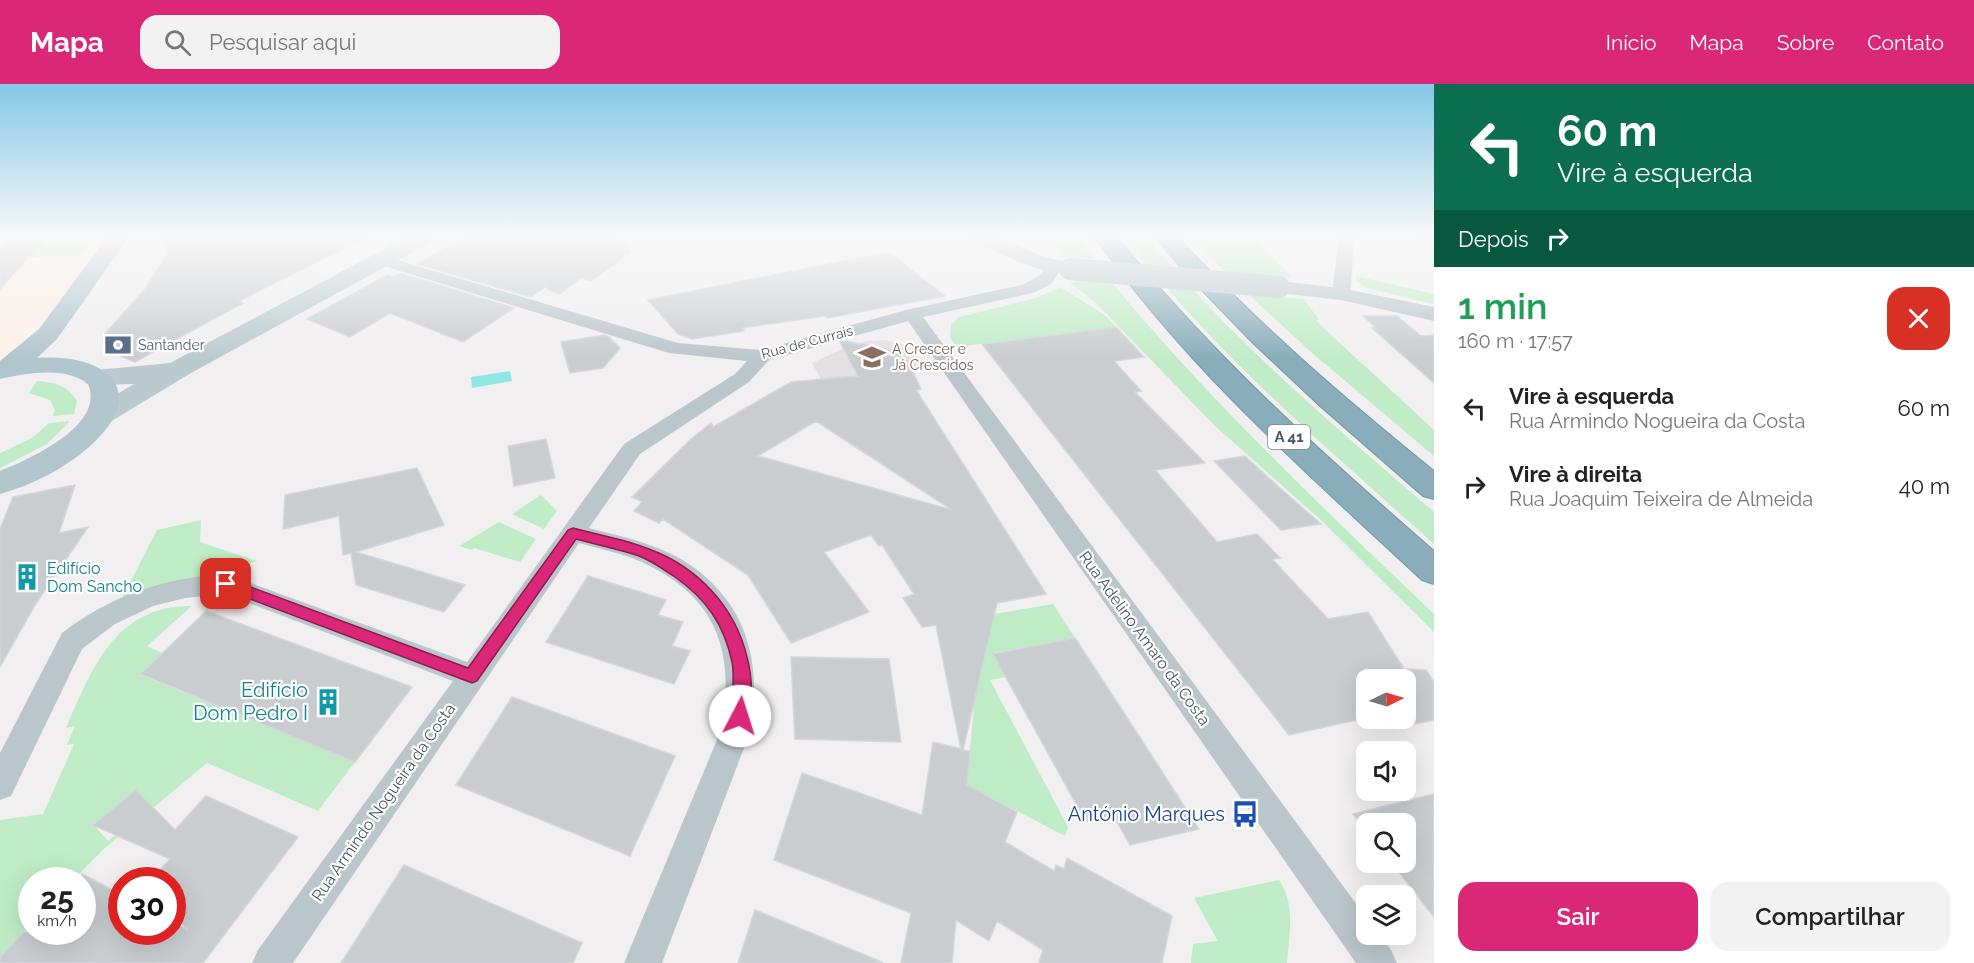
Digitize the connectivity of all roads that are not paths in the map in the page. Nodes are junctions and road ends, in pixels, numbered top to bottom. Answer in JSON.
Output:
{"nodes":[{"id":1,"x":88,"y":278,"type":"edge"},
{"id":2,"x":107,"y":278,"type":"edge"},
{"id":3,"x":347,"y":278,"type":"edge"},
{"id":4,"x":441,"y":278,"type":"edge"},
{"id":5,"x":1048,"y":278,"type":"edge"},
{"id":6,"x":1139,"y":278,"type":"edge"},
{"id":7,"x":1176,"y":278,"type":"edge"},
{"id":8,"x":1201,"y":278,"type":"edge"},
{"id":9,"x":1343,"y":278,"type":"edge"},
{"id":10,"x":1341,"y":294,"type":"junction"},
{"id":11,"x":912,"y":314,"type":"junction"},
{"id":12,"x":1434,"y":314,"type":"edge"},
{"id":13,"x":762,"y":356,"type":"junction"},
{"id":14,"x":66,"y":366,"type":"junction"},
{"id":15,"x":182,"y":367,"type":"junction"},
{"id":16,"x":3,"y":370,"type":"edge"},
{"id":17,"x":96,"y":377,"type":"junction"},
{"id":18,"x":100,"y":416,"type":"junction"},
{"id":19,"x":0,"y":483,"type":"edge"},
{"id":20,"x":1434,"y":488,"type":"edge"},
{"id":21,"x":573,"y":533,"type":"junction"},
{"id":22,"x":1434,"y":571,"type":"edge"},
{"id":23,"x":472,"y":676,"type":"junction"},
{"id":24,"x":0,"y":785,"type":"edge"},
{"id":25,"x":1367,"y":956,"type":"edge"},
{"id":26,"x":271,"y":963,"type":"edge"},
{"id":27,"x":643,"y":963,"type":"edge"}],
"edges":[{"from":1,"to":16,"type":"main road"},
{"from":2,"to":14,"type":"main road"},
{"from":3,"to":15,"type":"main road"},
{"from":4,"to":13,"type":"street","name":"Rua de Currais"},
{"from":5,"to":11,"type":"street","name":"Rua de Currais"},
{"from":6,"to":22,"type":"highway","number":"A 41"},
{"from":7,"to":10,"type":"street","bridge":true},
{"from":8,"to":20,"type":"highway"},
{"from":9,"to":10,"type":"street"},
{"from":10,"to":12,"type":"street"},
{"from":11,"to":13,"type":"street","name":"Rua de Currais"},
{"from":11,"to":25,"type":"street","name":"Rua Adelino Amaro da Costa"},
{"from":13,"to":21,"type":"street","name":"Rua Armindo Nogueira da Costa"},
{"from":14,"to":16,"type":"main road"},
{"from":14,"to":17,"type":"main road"},
{"from":15,"to":17,"type":"main road"},
{"from":15,"to":18,"type":"main road"},
{"from":17,"to":18,"type":"main road"},
{"from":18,"to":19,"type":"main road"},
{"from":21,"to":23,"type":"street","name":"Rua Armindo Nogueira da Costa"},
{"from":21,"to":27,"type":"street"},
{"from":23,"to":24,"type":"street"},
{"from":23,"to":26,"type":"street","name":"Rua Armindo Nogueira da Costa"}]}
